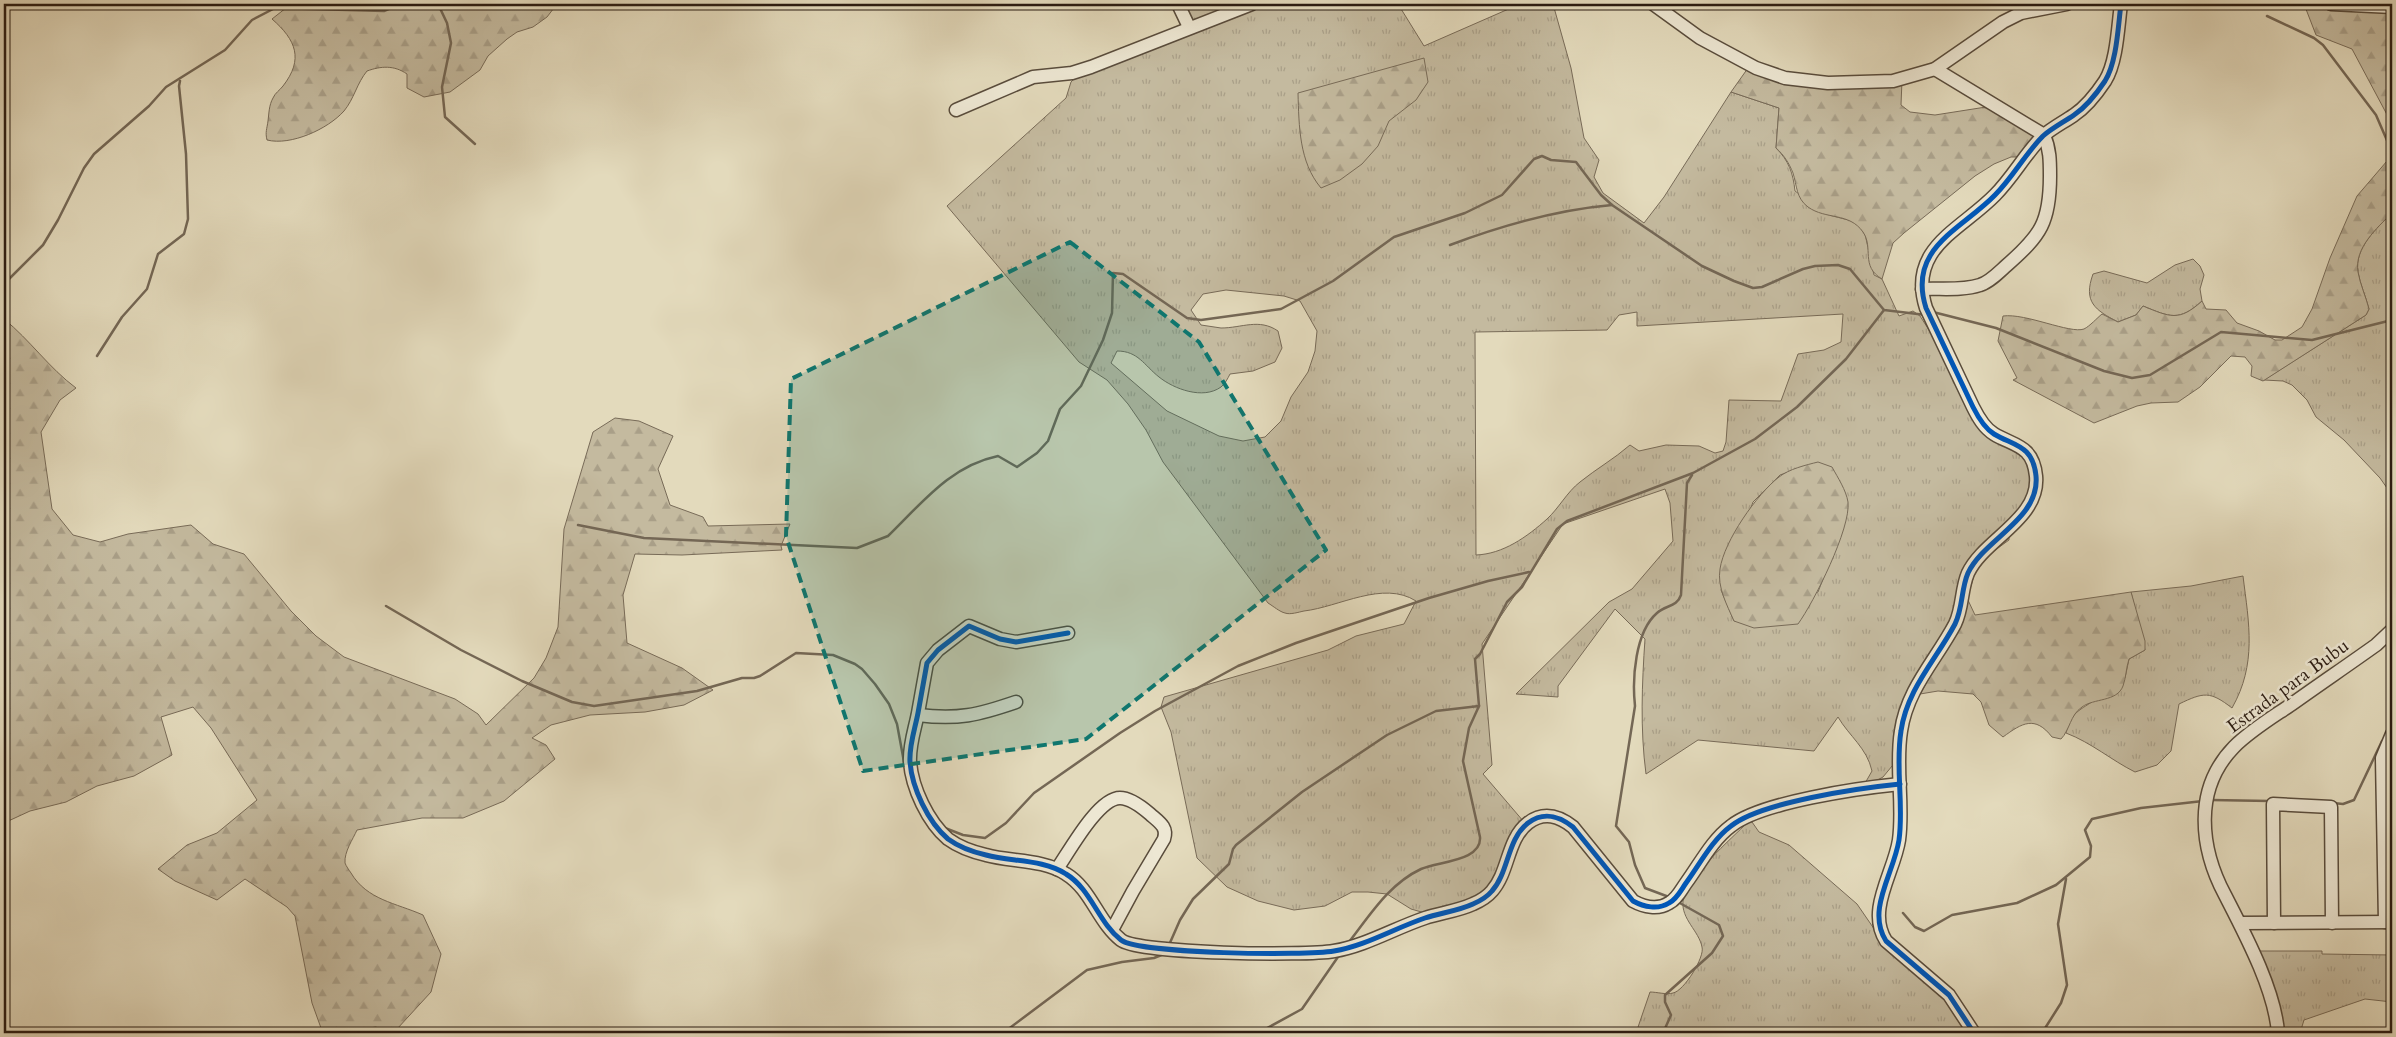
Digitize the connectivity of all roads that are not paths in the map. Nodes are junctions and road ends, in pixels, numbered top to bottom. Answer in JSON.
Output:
{"nodes":[{"id":1,"x":1178,"y":4,"type":"edge"},
{"id":2,"x":1252,"y":4,"type":"edge"},
{"id":3,"x":1653,"y":4,"type":"edge"},
{"id":4,"x":2067,"y":4,"type":"edge"},
{"id":5,"x":2121,"y":4,"type":"edge"},
{"id":6,"x":2331,"y":4,"type":"edge"},
{"id":7,"x":2392,"y":7,"type":"edge"},
{"id":8,"x":1189,"y":27,"type":"junction"},
{"id":9,"x":1935,"y":70,"type":"junction"},
{"id":10,"x":956,"y":110,"type":"dead end"},
{"id":11,"x":2044,"y":135,"type":"junction"},
{"id":12,"x":1922,"y":289,"type":"junction"},
{"id":13,"x":2392,"y":630,"type":"edge"},
{"id":14,"x":1068,"y":633,"type":"dead end"},
{"id":15,"x":1016,"y":702,"type":"dead end"},
{"id":16,"x":918,"y":715,"type":"junction"},
{"id":17,"x":2392,"y":734,"type":"edge"},
{"id":18,"x":1900,"y":784,"type":"junction"},
{"id":19,"x":1057,"y":869,"type":"junction"},
{"id":20,"x":2389,"y":922,"type":"edge"},
{"id":21,"x":2274,"y":923,"type":"junction"},
{"id":22,"x":2332,"y":923,"type":"junction"},
{"id":23,"x":2240,"y":924,"type":"junction"},
{"id":24,"x":1112,"y":930,"type":"junction"},
{"id":25,"x":1974,"y":1033,"type":"edge"},
{"id":26,"x":2278,"y":1033,"type":"edge"}],
"edges":[{"from":1,"to":8,"type":"street"},
{"from":2,"to":8,"type":"street"},
{"from":3,"to":9,"type":"street"},
{"from":4,"to":9,"type":"street"},
{"from":5,"to":11,"type":"street"},
{"from":6,"to":7,"type":"street"},
{"from":8,"to":10,"type":"street"},
{"from":9,"to":11,"type":"street"},
{"from":11,"to":12,"type":"street"},
{"from":11,"to":12,"type":"street"},
{"from":12,"to":18,"type":"street"},
{"from":13,"to":23,"type":"street","name":"Estrada para Bubu"},
{"from":14,"to":16,"type":"street"},
{"from":15,"to":16,"type":"street"},
{"from":16,"to":19,"type":"street"},
{"from":17,"to":20,"type":"street"},
{"from":18,"to":24,"type":"street"},
{"from":18,"to":25,"type":"street"},
{"from":19,"to":24,"type":"street"},
{"from":19,"to":24,"type":"street"},
{"from":20,"to":22,"type":"street"},
{"from":21,"to":22,"type":"street"},
{"from":21,"to":22,"type":"street"},
{"from":21,"to":23,"type":"street"},
{"from":23,"to":26,"type":"street","name":"Estrada para Bubu"}]}
